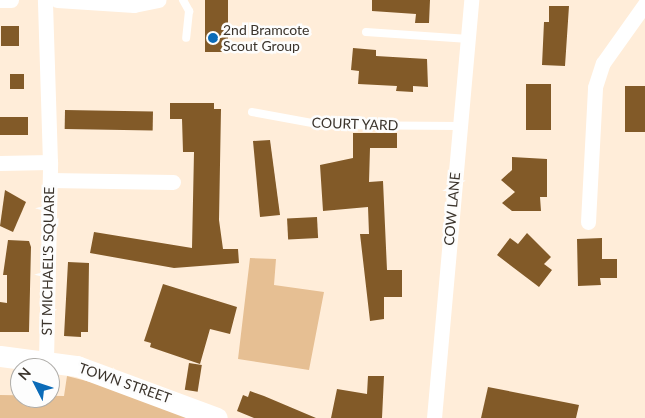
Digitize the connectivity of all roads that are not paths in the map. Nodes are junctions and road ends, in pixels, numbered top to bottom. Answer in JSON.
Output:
{"nodes":[{"id":1,"x":0,"y":0,"type":"edge"},
{"id":2,"x":11,"y":0,"type":"edge"},
{"id":3,"x":45,"y":0,"type":"edge"},
{"id":4,"x":57,"y":0,"type":"edge"},
{"id":5,"x":158,"y":0,"type":"edge"},
{"id":6,"x":183,"y":0,"type":"edge"},
{"id":7,"x":471,"y":0,"type":"edge"},
{"id":8,"x":641,"y":0,"type":"edge"},
{"id":9,"x":645,"y":4,"type":"edge"},
{"id":10,"x":366,"y":32,"type":"dead end"},
{"id":11,"x":186,"y":38,"type":"dead end"},
{"id":12,"x":469,"y":39,"type":"junction"},
{"id":13,"x":252,"y":112,"type":"dead end"},
{"id":14,"x":459,"y":126,"type":"junction"},
{"id":15,"x":50,"y":162,"type":"junction"},
{"id":16,"x":0,"y":163,"type":"edge"},
{"id":17,"x":50,"y":180,"type":"junction"},
{"id":18,"x":172,"y":182,"type":"dead end"},
{"id":19,"x":588,"y":222,"type":"dead end"},
{"id":20,"x":0,"y":356,"type":"edge"},
{"id":21,"x":23,"y":358,"type":"edge"},
{"id":22,"x":46,"y":358,"type":"edge"},
{"id":23,"x":60,"y":363,"type":"edge"},
{"id":24,"x":217,"y":418,"type":"edge"},
{"id":25,"x":434,"y":418,"type":"edge"}],
"edges":[{"from":1,"to":2,"type":"street"},
{"from":3,"to":15,"type":"street","name":"ST MICHAEL'S SQUARE"},
{"from":4,"to":5,"type":"street"},
{"from":6,"to":11,"type":"lane"},
{"from":7,"to":12,"type":"street","name":"COW LANE"},
{"from":8,"to":9,"type":"street"},
{"from":9,"to":19,"type":"street"},
{"from":10,"to":12,"type":"lane"},
{"from":12,"to":14,"type":"street","name":"COW LANE"},
{"from":13,"to":14,"type":"lane","name":"COURT YARD"},
{"from":14,"to":25,"type":"street","name":"COW LANE"},
{"from":15,"to":16,"type":"street"},
{"from":15,"to":17,"type":"street","name":"ST MICHAEL'S SQUARE"},
{"from":17,"to":18,"type":"street"},
{"from":17,"to":22,"type":"street","name":"ST MICHAEL'S SQUARE"},
{"from":20,"to":21,"type":"street","name":"TOWN STREET"},
{"from":23,"to":24,"type":"street","name":"TOWN STREET"}]}
